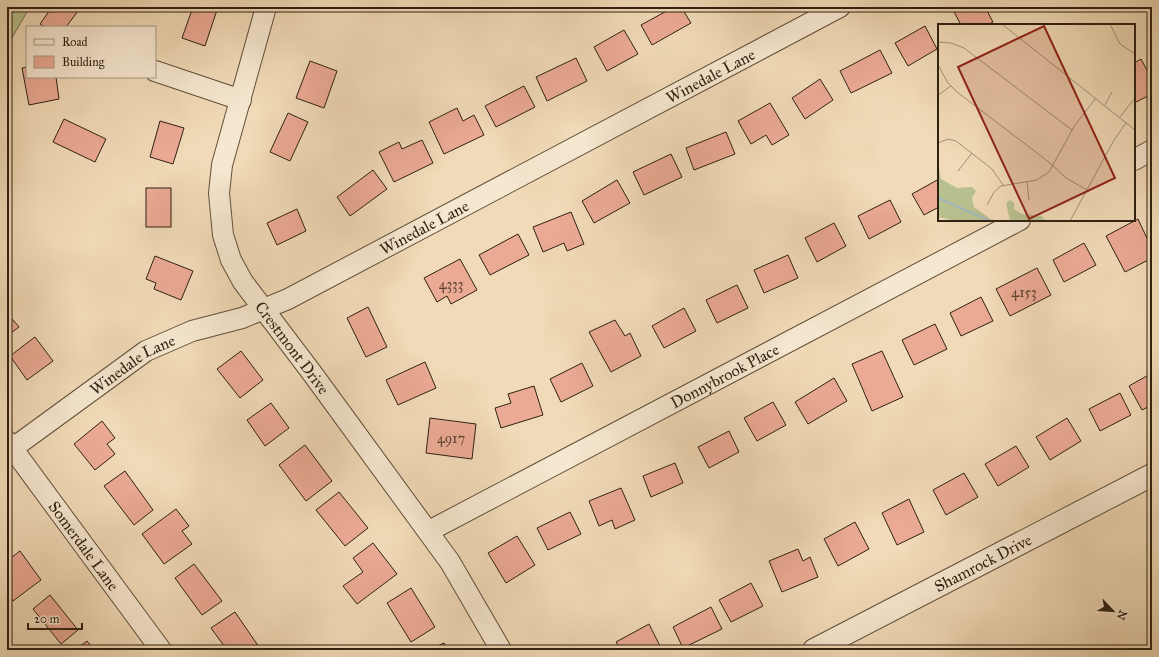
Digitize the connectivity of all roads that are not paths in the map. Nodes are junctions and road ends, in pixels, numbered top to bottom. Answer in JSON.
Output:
{"nodes":[{"id":1,"x":266,"y":7,"type":"edge"},
{"id":2,"x":840,"y":7,"type":"edge"},
{"id":3,"x":156,"y":72,"type":"edge"},
{"id":4,"x":241,"y":100,"type":"junction"},
{"id":5,"x":1152,"y":150,"type":"edge"},
{"id":6,"x":1135,"y":159,"type":"edge"},
{"id":7,"x":1018,"y":221,"type":"edge"},
{"id":8,"x":264,"y":310,"type":"junction"},
{"id":9,"x":10,"y":445,"type":"edge"},
{"id":10,"x":1152,"y":475,"type":"edge"},
{"id":11,"x":429,"y":531,"type":"junction"},
{"id":12,"x":161,"y":650,"type":"edge"},
{"id":13,"x":501,"y":650,"type":"edge"},
{"id":14,"x":814,"y":650,"type":"edge"}],
"edges":[{"from":1,"to":4,"type":"street","name":"Crestmont Drive"},
{"from":2,"to":8,"type":"street","name":"Winedale Lane"},
{"from":3,"to":4,"type":"street"},
{"from":4,"to":8,"type":"street","name":"Crestmont Drive"},
{"from":5,"to":6,"type":"street"},
{"from":7,"to":11,"type":"street","name":"Donnybrook Place"},
{"from":8,"to":9,"type":"street","name":"Winedale Lane"},
{"from":8,"to":11,"type":"street","name":"Crestmont Drive"},
{"from":9,"to":12,"type":"street","name":"Somerdale Lane"},
{"from":10,"to":14,"type":"street","name":"Shamrock Drive"},
{"from":11,"to":13,"type":"street","name":"Crestmont Drive"}]}
